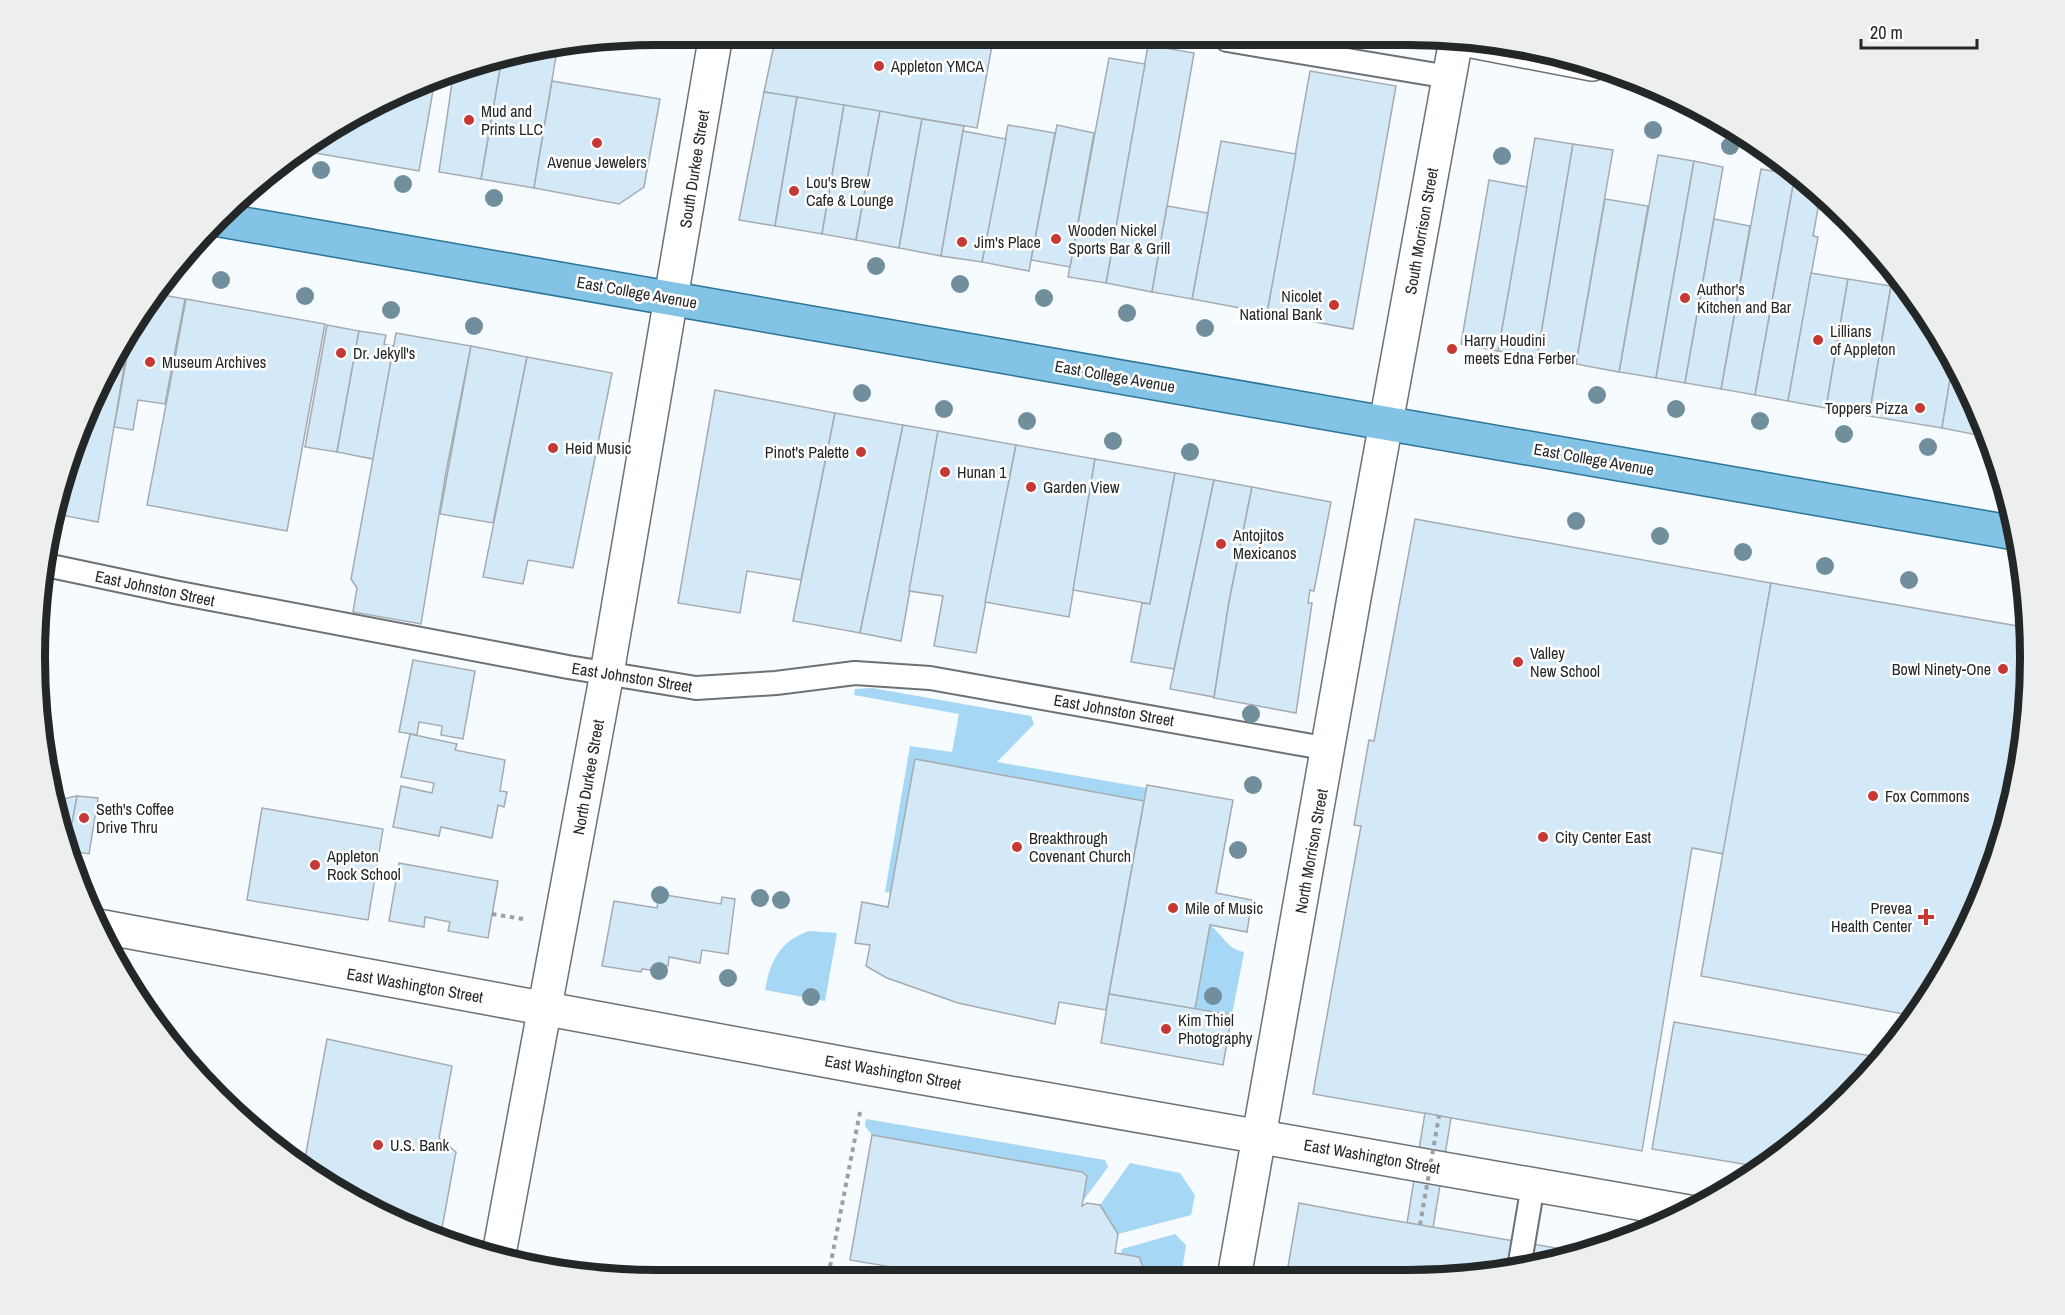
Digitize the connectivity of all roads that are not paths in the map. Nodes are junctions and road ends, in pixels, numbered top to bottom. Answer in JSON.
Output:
{"nodes":[{"id":1,"x":714,"y":45,"type":"edge"},
{"id":2,"x":1257,"y":45,"type":"edge"},
{"id":3,"x":1455,"y":47,"type":"edge"},
{"id":4,"x":1449,"y":77,"type":"junction"},
{"id":5,"x":227,"y":221,"type":"edge"},
{"id":6,"x":672,"y":298,"type":"junction"},
{"id":7,"x":1387,"y":423,"type":"junction"},
{"id":8,"x":2007,"y":532,"type":"edge"},
{"id":9,"x":52,"y":566,"type":"edge"},
{"id":10,"x":607,"y":673,"type":"junction"},
{"id":11,"x":1329,"y":749,"type":"junction"},
{"id":12,"x":108,"y":928,"type":"edge"},
{"id":13,"x":543,"y":1008,"type":"junction"},
{"id":14,"x":1259,"y":1137,"type":"junction"},
{"id":15,"x":1533,"y":1185,"type":"junction"},
{"id":16,"x":1673,"y":1209,"type":"edge"},
{"id":17,"x":500,"y":1249,"type":"edge"},
{"id":18,"x":1520,"y":1259,"type":"edge"},
{"id":19,"x":1235,"y":1270,"type":"edge"}],
"edges":[{"from":1,"to":6,"type":"street","name":"South Durkee Street"},
{"from":2,"to":4,"type":"lane"},
{"from":3,"to":4,"type":"street","name":"South Morrison Street"},
{"from":4,"to":7,"type":"street","name":"South Morrison Street"},
{"from":5,"to":6,"type":"main road","name":"East College Avenue"},
{"from":6,"to":7,"type":"main road","name":"East College Avenue"},
{"from":6,"to":10,"type":"street","name":"North Durkee Street"},
{"from":7,"to":8,"type":"main road","name":"East College Avenue"},
{"from":7,"to":11,"type":"street","name":"North Morrison Street"},
{"from":9,"to":10,"type":"lane","name":"East Johnston Street"},
{"from":10,"to":11,"type":"lane","name":"East Johnston Street"},
{"from":10,"to":13,"type":"street","name":"North Durkee Street"},
{"from":11,"to":14,"type":"street","name":"North Morrison Street"},
{"from":12,"to":13,"type":"street","name":"East Washington Street"},
{"from":13,"to":14,"type":"street","name":"East Washington Street"},
{"from":13,"to":17,"type":"street","name":"North Durkee Street"},
{"from":14,"to":15,"type":"street","name":"East Washington Street"},
{"from":14,"to":19,"type":"street","name":"North Morrison Street"},
{"from":15,"to":16,"type":"street","name":"East Washington Street"},
{"from":15,"to":18,"type":"lane"}]}
